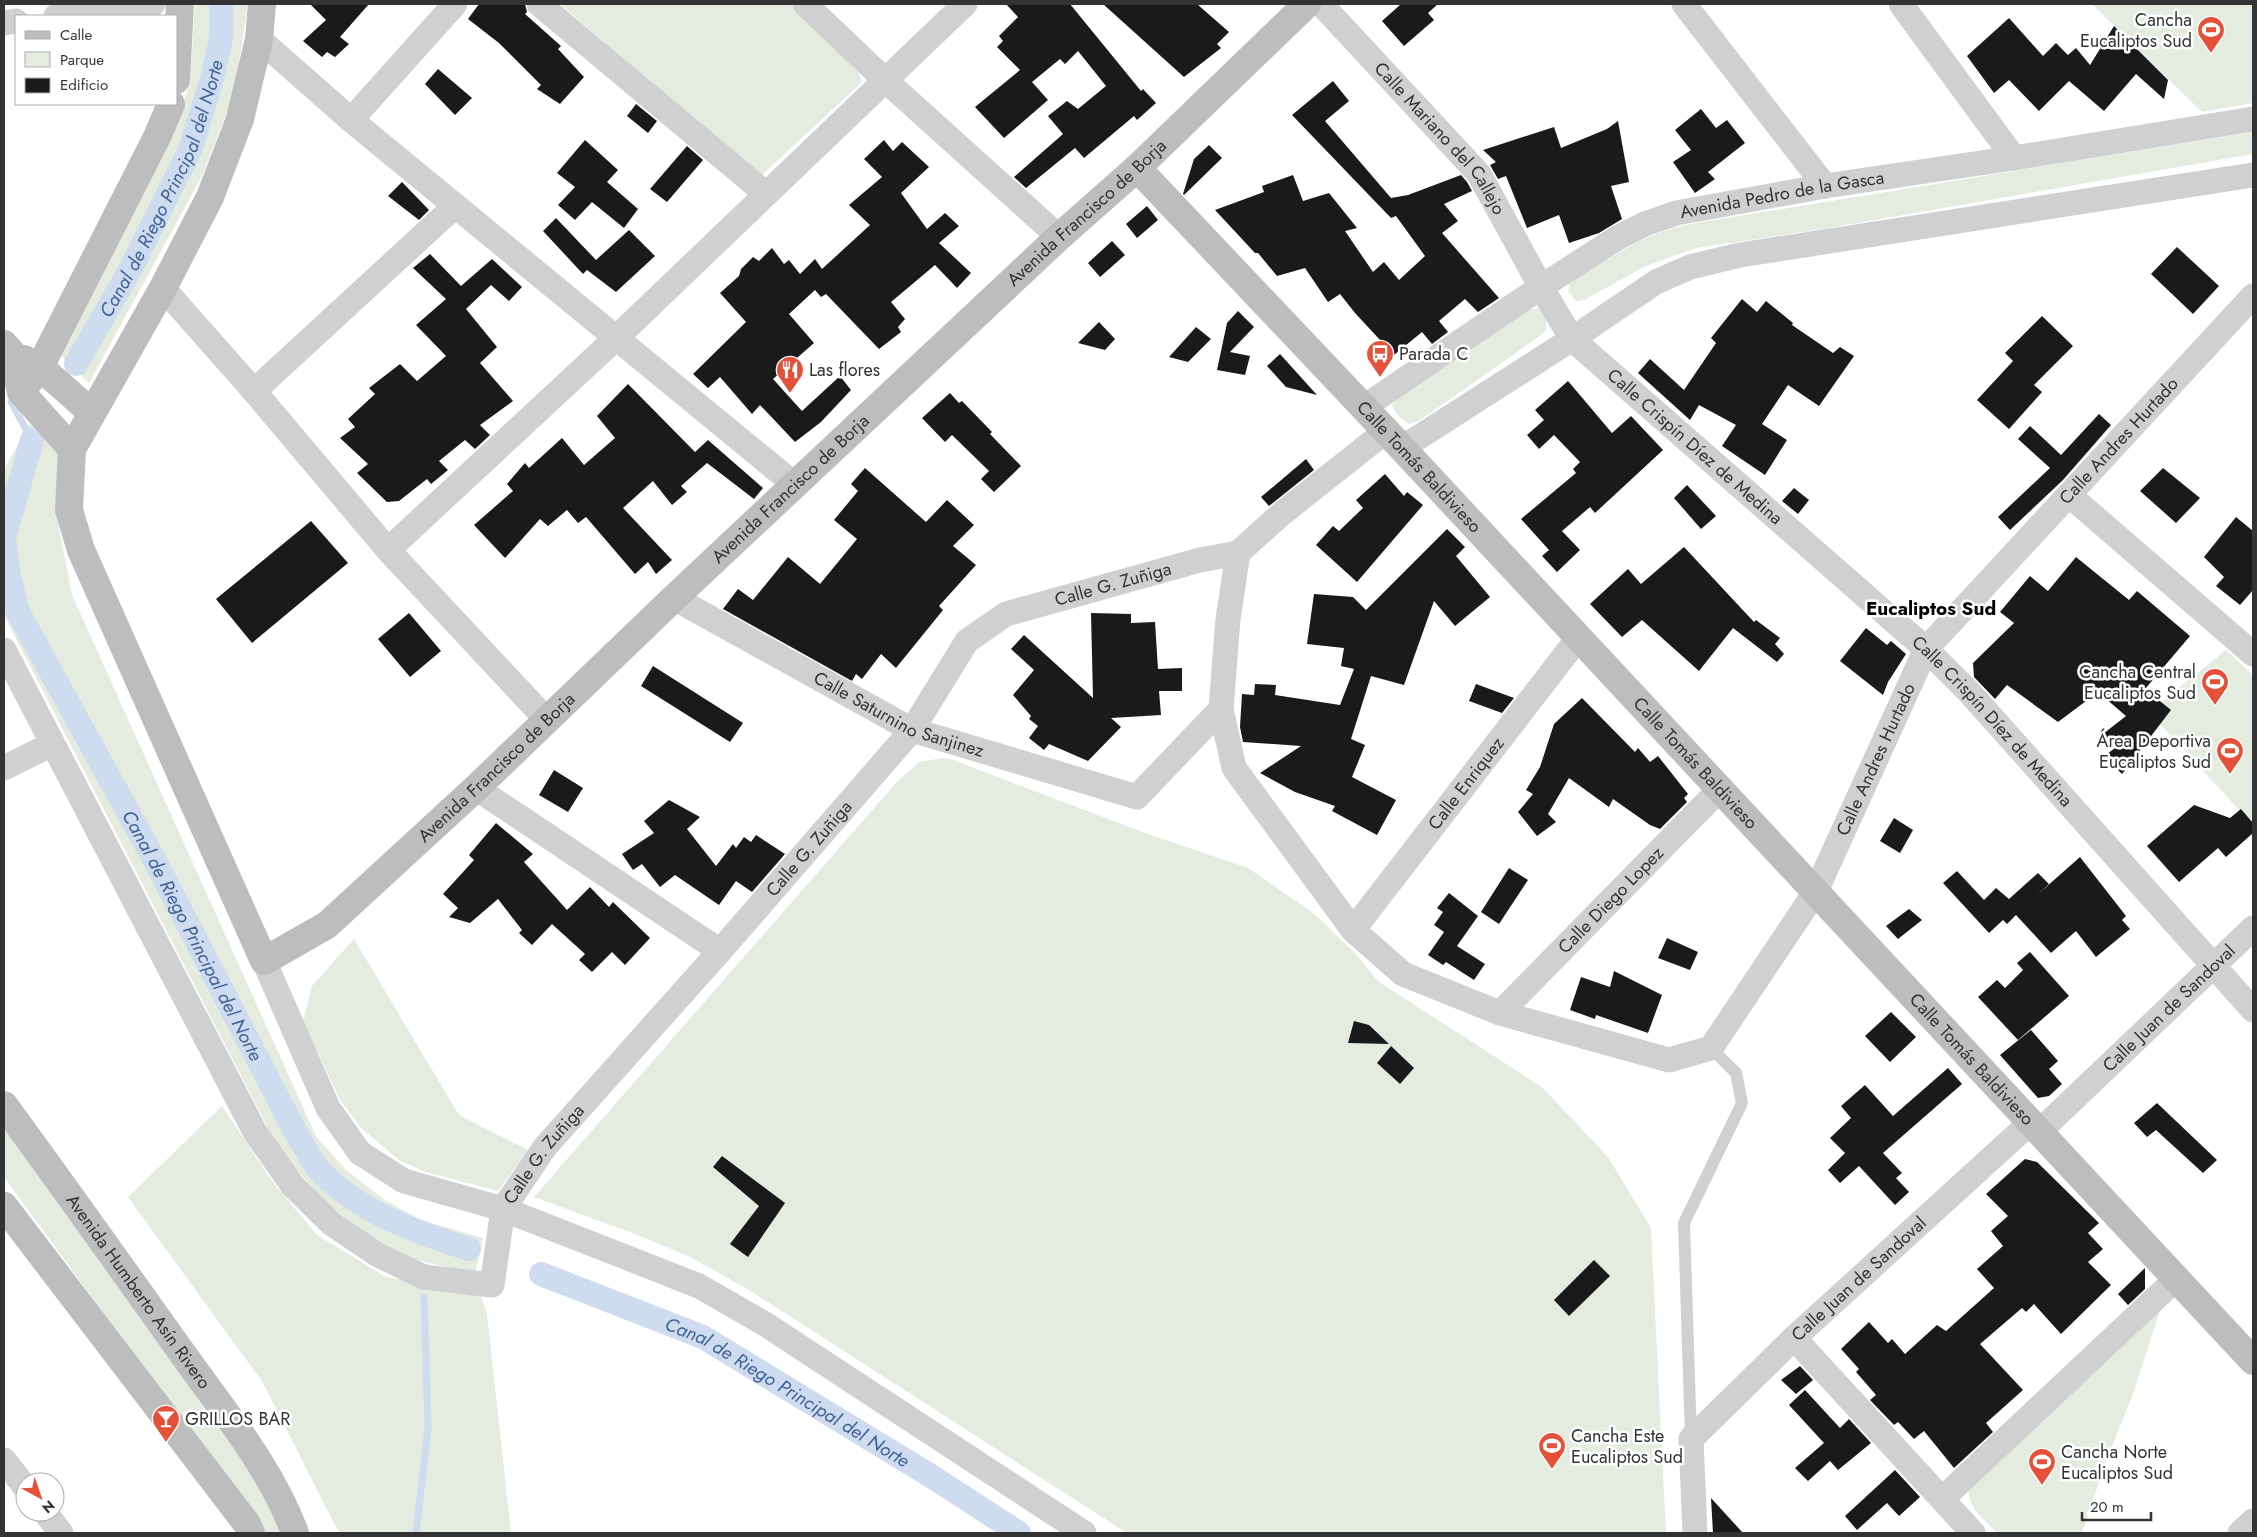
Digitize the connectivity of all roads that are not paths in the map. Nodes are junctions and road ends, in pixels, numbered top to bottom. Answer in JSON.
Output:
{"nodes":[{"id":1,"x":153,"y":4,"type":"edge"},
{"id":2,"x":180,"y":4,"type":"edge"},
{"id":3,"x":262,"y":4,"type":"edge"},
{"id":4,"x":455,"y":4,"type":"edge"},
{"id":5,"x":539,"y":4,"type":"edge"},
{"id":6,"x":806,"y":4,"type":"edge"},
{"id":7,"x":965,"y":4,"type":"edge"},
{"id":8,"x":1307,"y":4,"type":"edge"},
{"id":9,"x":1321,"y":4,"type":"edge"},
{"id":10,"x":1684,"y":4,"type":"edge"},
{"id":11,"x":1901,"y":4,"type":"edge"},
{"id":12,"x":64,"y":15,"type":"edge"},
{"id":13,"x":259,"y":39,"type":"junction"},
{"id":14,"x":178,"y":42,"type":"edge"},
{"id":15,"x":885,"y":80,"type":"junction"},
{"id":16,"x":171,"y":105,"type":"edge"},
{"id":17,"x":2253,"y":119,"type":"edge"},
{"id":18,"x":351,"y":120,"type":"junction"},
{"id":19,"x":2014,"y":158,"type":"junction"},
{"id":20,"x":1137,"y":168,"type":"junction"},
{"id":21,"x":2253,"y":175,"type":"edge"},
{"id":22,"x":1825,"y":186,"type":"junction"},
{"id":23,"x":765,"y":193,"type":"junction"},
{"id":24,"x":455,"y":206,"type":"junction"},
{"id":25,"x":1059,"y":237,"type":"junction"},
{"id":26,"x":1541,"y":287,"type":"junction"},
{"id":27,"x":162,"y":288,"type":"junction"},
{"id":28,"x":2253,"y":296,"type":"edge"},
{"id":29,"x":615,"y":339,"type":"junction"},
{"id":30,"x":1572,"y":339,"type":"junction"},
{"id":31,"x":8,"y":348,"type":"edge"},
{"id":32,"x":40,"y":367,"type":"junction"},
{"id":33,"x":21,"y":392,"type":"junction"},
{"id":34,"x":254,"y":392,"type":"junction"},
{"id":35,"x":1364,"y":408,"type":"junction"},
{"id":36,"x":91,"y":412,"type":"junction"},
{"id":37,"x":1394,"y":439,"type":"junction"},
{"id":38,"x":72,"y":449,"type":"junction"},
{"id":39,"x":794,"y":484,"type":"junction"},
{"id":40,"x":2069,"y":495,"type":"junction"},
{"id":41,"x":388,"y":550,"type":"junction"},
{"id":42,"x":1238,"y":553,"type":"junction"},
{"id":43,"x":674,"y":598,"type":"junction"},
{"id":44,"x":1578,"y":637,"type":"junction"},
{"id":45,"x":1926,"y":649,"type":"junction"},
{"id":46,"x":4,"y":650,"type":"edge"},
{"id":47,"x":2253,"y":654,"type":"edge"},
{"id":48,"x":1221,"y":709,"type":"junction"},
{"id":49,"x":546,"y":719,"type":"junction"},
{"id":50,"x":912,"y":730,"type":"junction"},
{"id":51,"x":52,"y":744,"type":"junction"},
{"id":52,"x":4,"y":768,"type":"edge"},
{"id":53,"x":476,"y":788,"type":"junction"},
{"id":54,"x":1720,"y":789,"type":"junction"},
{"id":55,"x":1816,"y":891,"type":"junction"},
{"id":56,"x":2253,"y":928,"type":"edge"},
{"id":57,"x":1353,"y":930,"type":"junction"},
{"id":58,"x":720,"y":951,"type":"junction"},
{"id":59,"x":264,"y":961,"type":"junction"},
{"id":60,"x":2213,"y":966,"type":"junction"},
{"id":61,"x":2253,"y":1010,"type":"edge"},
{"id":62,"x":1500,"y":1013,"type":"junction"},
{"id":63,"x":1711,"y":1048,"type":"junction"},
{"id":64,"x":4,"y":1105,"type":"edge"},
{"id":65,"x":2036,"y":1127,"type":"junction"},
{"id":66,"x":4,"y":1206,"type":"edge"},
{"id":67,"x":503,"y":1209,"type":"junction"},
{"id":68,"x":2175,"y":1280,"type":"junction"},
{"id":69,"x":1794,"y":1338,"type":"junction"},
{"id":70,"x":2253,"y":1361,"type":"edge"},
{"id":71,"x":1691,"y":1439,"type":"junction"},
{"id":72,"x":4,"y":1460,"type":"edge"},
{"id":73,"x":15,"y":1474,"type":"edge"},
{"id":74,"x":1942,"y":1499,"type":"junction"},
{"id":75,"x":2253,"y":1521,"type":"edge"},
{"id":76,"x":53,"y":1522,"type":"edge"},
{"id":77,"x":61,"y":1533,"type":"edge"},
{"id":78,"x":251,"y":1533,"type":"edge"},
{"id":79,"x":295,"y":1533,"type":"edge"},
{"id":80,"x":1084,"y":1533,"type":"edge"},
{"id":81,"x":1695,"y":1533,"type":"edge"},
{"id":82,"x":1973,"y":1533,"type":"edge"},
{"id":83,"x":2240,"y":1533,"type":"edge"}],
"edges":[{"from":1,"to":12,"type":"street"},
{"from":2,"to":14,"type":"street"},
{"from":3,"to":13,"type":"street"},
{"from":4,"to":18,"type":"street"},
{"from":5,"to":23,"type":"street"},
{"from":6,"to":15,"type":"street"},
{"from":7,"to":15,"type":"street"},
{"from":8,"to":20,"type":"street","name":"Avenida Francisco de Borja"},
{"from":9,"to":26,"type":"street","name":"Calle Mariano del Callejo"},
{"from":10,"to":22,"type":"street"},
{"from":11,"to":19,"type":"street"},
{"from":13,"to":18,"type":"street"},
{"from":13,"to":27,"type":"street"},
{"from":15,"to":23,"type":"street"},
{"from":15,"to":25,"type":"street"},
{"from":16,"to":32,"type":"street"},
{"from":17,"to":19,"type":"street","name":"Avenida Pedro de la Gasca"},
{"from":18,"to":24,"type":"street"},
{"from":19,"to":22,"type":"street","name":"Avenida Pedro de la Gasca"},
{"from":20,"to":25,"type":"street","name":"Avenida Francisco de Borja"},
{"from":20,"to":35,"type":"street","name":"Calle Tomás Baldivieso"},
{"from":21,"to":30,"type":"street"},
{"from":22,"to":26,"type":"street","name":"Avenida Pedro de la Gasca"},
{"from":23,"to":29,"type":"street"},
{"from":24,"to":29,"type":"street"},
{"from":24,"to":34,"type":"street"},
{"from":25,"to":39,"type":"street","name":"Avenida Francisco de Borja"},
{"from":26,"to":30,"type":"street","name":"Calle Crispín Díez de Medina"},
{"from":26,"to":35,"type":"street","name":"Avenida Pedro de la Gasca"},
{"from":27,"to":34,"type":"street"},
{"from":27,"to":36,"type":"street"},
{"from":28,"to":40,"type":"street","name":"Calle Andres Hurtado"},
{"from":29,"to":39,"type":"street"},
{"from":29,"to":41,"type":"street"},
{"from":30,"to":37,"type":"street"},
{"from":30,"to":45,"type":"street","name":"Calle Crispín Díez de Medina"},
{"from":31,"to":32,"type":"street"},
{"from":31,"to":33,"type":"street"},
{"from":32,"to":33,"type":"street"},
{"from":32,"to":36,"type":"street"},
{"from":33,"to":38,"type":"street"},
{"from":34,"to":41,"type":"street"},
{"from":35,"to":37,"type":"street","name":"Calle Tomás Baldivieso"},
{"from":36,"to":38,"type":"street"},
{"from":37,"to":42,"type":"street"},
{"from":37,"to":44,"type":"street","name":"Calle Tomás Baldivieso"},
{"from":38,"to":59,"type":"street"},
{"from":39,"to":43,"type":"street","name":"Avenida Francisco de Borja"},
{"from":40,"to":45,"type":"street","name":"Calle Andres Hurtado"},
{"from":40,"to":47,"type":"street"},
{"from":41,"to":49,"type":"street"},
{"from":42,"to":48,"type":"street"},
{"from":42,"to":50,"type":"street","name":"Calle G. Zuñiga"},
{"from":43,"to":49,"type":"street","name":"Avenida Francisco de Borja"},
{"from":43,"to":50,"type":"street","name":"Calle Saturnino Sanjinez"},
{"from":44,"to":54,"type":"street","name":"Calle Tomás Baldivieso"},
{"from":44,"to":57,"type":"street","name":"Calle Enriquez"},
{"from":45,"to":55,"type":"street","name":"Calle Andres Hurtado"},
{"from":45,"to":60,"type":"street","name":"Calle Crispín Díez de Medina"},
{"from":46,"to":51,"type":"street"},
{"from":48,"to":50,"type":"street","name":"Calle Saturnino Sanjinez"},
{"from":48,"to":57,"type":"street"},
{"from":49,"to":53,"type":"street","name":"Avenida Francisco de Borja"},
{"from":50,"to":58,"type":"street","name":"Calle G. Zuñiga"},
{"from":51,"to":52,"type":"street"},
{"from":51,"to":67,"type":"street","name":"Calle G. Zuñiga"},
{"from":53,"to":58,"type":"street"},
{"from":53,"to":59,"type":"street","name":"Avenida Francisco de Borja"},
{"from":54,"to":55,"type":"street","name":"Calle Tomás Baldivieso"},
{"from":54,"to":62,"type":"street","name":"Calle Diego Lopez"},
{"from":55,"to":63,"type":"street","name":"Calle Andres Hurtado"},
{"from":55,"to":65,"type":"street","name":"Calle Tomás Baldivieso"},
{"from":56,"to":60,"type":"street","name":"Calle Juan de Sandoval"},
{"from":57,"to":62,"type":"street"},
{"from":58,"to":67,"type":"street","name":"Calle G. Zuñiga"},
{"from":59,"to":67,"type":"street"},
{"from":60,"to":61,"type":"street","name":"Calle Crispín Díez de Medina"},
{"from":60,"to":65,"type":"street","name":"Calle Juan de Sandoval"},
{"from":62,"to":63,"type":"street"},
{"from":63,"to":71,"type":"lane"},
{"from":64,"to":79,"type":"street","name":"Avenida Humberto Asín Rivero"},
{"from":65,"to":68,"type":"street","name":"Calle Tomás Baldivieso"},
{"from":65,"to":69,"type":"street","name":"Calle Juan de Sandoval"},
{"from":66,"to":78,"type":"street"},
{"from":67,"to":80,"type":"street"},
{"from":68,"to":70,"type":"street","name":"Calle Tomás Baldivieso"},
{"from":68,"to":74,"type":"street"},
{"from":69,"to":71,"type":"street","name":"Calle Juan de Sandoval"},
{"from":69,"to":74,"type":"street"},
{"from":71,"to":81,"type":"street"},
{"from":72,"to":73,"type":"street"},
{"from":74,"to":82,"type":"street"},
{"from":75,"to":83,"type":"street"},
{"from":76,"to":77,"type":"street"}]}
